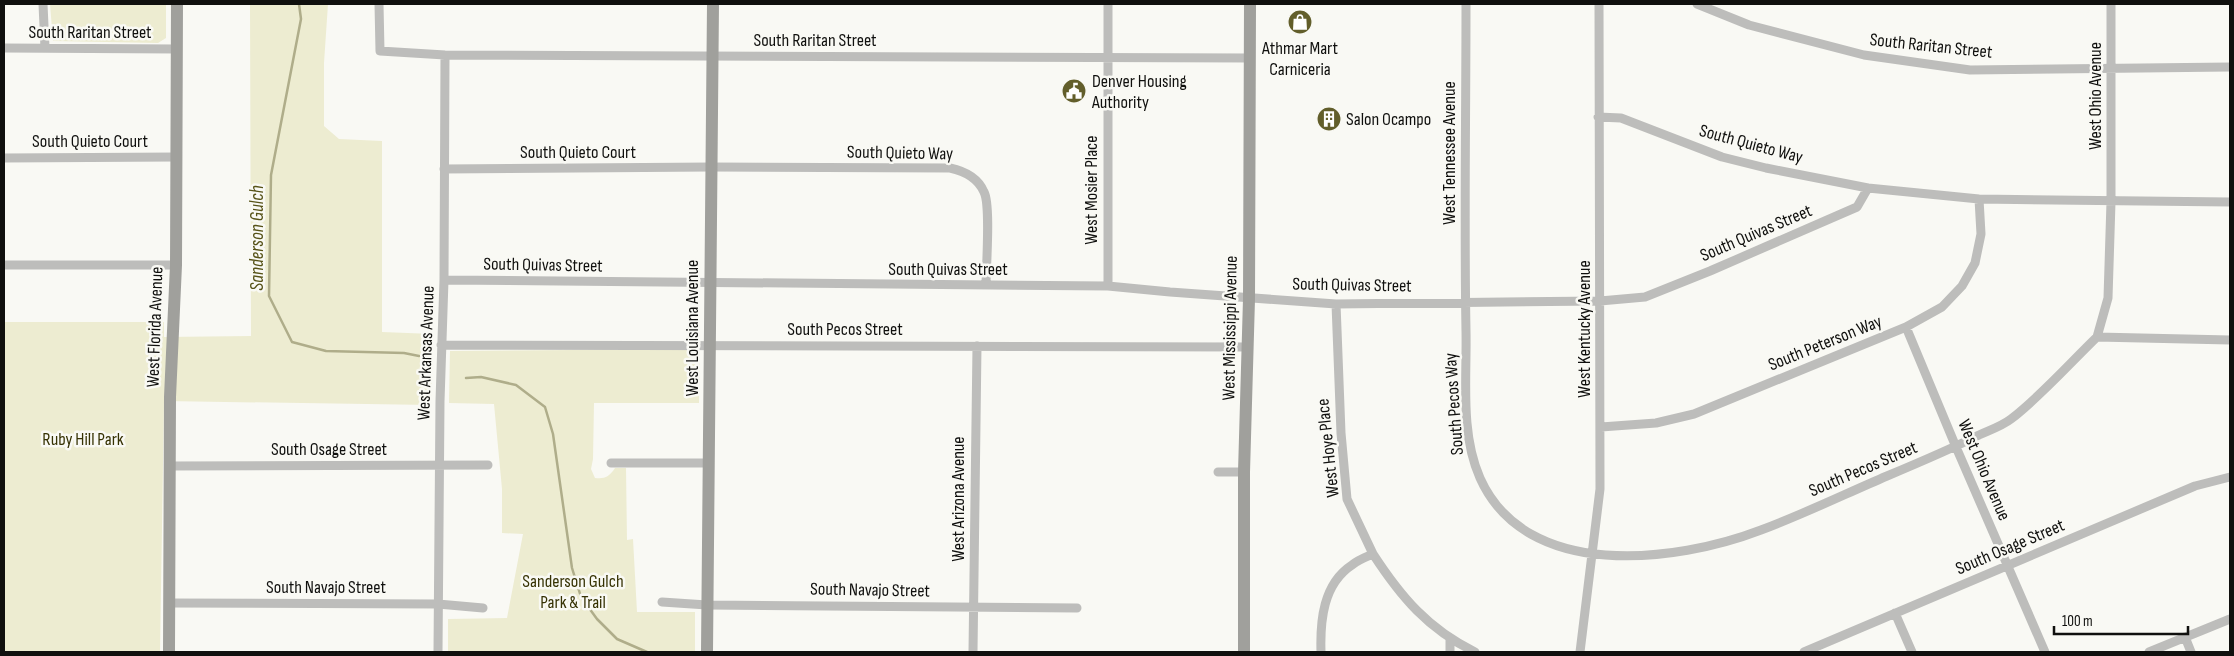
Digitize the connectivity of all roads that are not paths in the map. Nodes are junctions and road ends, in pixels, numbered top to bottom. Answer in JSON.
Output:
{"nodes":[{"id":1,"x":43,"y":4,"type":"edge"},
{"id":2,"x":177,"y":4,"type":"edge"},
{"id":3,"x":379,"y":4,"type":"edge"},
{"id":4,"x":713,"y":4,"type":"edge"},
{"id":5,"x":1108,"y":4,"type":"edge"},
{"id":6,"x":1250,"y":4,"type":"edge"},
{"id":7,"x":1466,"y":4,"type":"edge"},
{"id":8,"x":1599,"y":4,"type":"edge"},
{"id":9,"x":1696,"y":4,"type":"edge"},
{"id":10,"x":2111,"y":4,"type":"edge"},
{"id":11,"x":4,"y":48,"type":"edge"},
{"id":12,"x":45,"y":48,"type":"junction"},
{"id":13,"x":176,"y":48,"type":"junction"},
{"id":14,"x":445,"y":55,"type":"junction"},
{"id":15,"x":713,"y":56,"type":"junction"},
{"id":16,"x":1107,"y":56,"type":"junction"},
{"id":17,"x":1250,"y":58,"type":"junction"},
{"id":18,"x":2112,"y":67,"type":"junction"},
{"id":19,"x":2230,"y":67,"type":"edge"},
{"id":20,"x":1598,"y":117,"type":"junction"},
{"id":21,"x":176,"y":157,"type":"junction"},
{"id":22,"x":4,"y":158,"type":"edge"},
{"id":23,"x":712,"y":167,"type":"junction"},
{"id":24,"x":444,"y":169,"type":"junction"},
{"id":25,"x":1868,"y":188,"type":"junction"},
{"id":26,"x":1979,"y":199,"type":"junction"},
{"id":27,"x":2111,"y":202,"type":"junction"},
{"id":28,"x":2230,"y":202,"type":"edge"},
{"id":29,"x":4,"y":265,"type":"edge"},
{"id":30,"x":176,"y":265,"type":"junction"},
{"id":31,"x":444,"y":280,"type":"junction"},
{"id":32,"x":710,"y":284,"type":"junction"},
{"id":33,"x":986,"y":285,"type":"junction"},
{"id":34,"x":1108,"y":286,"type":"junction"},
{"id":35,"x":1249,"y":299,"type":"junction"},
{"id":36,"x":1600,"y":301,"type":"junction"},
{"id":37,"x":1466,"y":302,"type":"junction"},
{"id":38,"x":1336,"y":304,"type":"junction"},
{"id":39,"x":1906,"y":327,"type":"junction"},
{"id":40,"x":2097,"y":337,"type":"junction"},
{"id":41,"x":2230,"y":340,"type":"edge"},
{"id":42,"x":442,"y":345,"type":"junction"},
{"id":43,"x":710,"y":345,"type":"junction"},
{"id":44,"x":976,"y":346,"type":"junction"},
{"id":45,"x":1248,"y":347,"type":"junction"},
{"id":46,"x":1601,"y":426,"type":"junction"},
{"id":47,"x":1956,"y":446,"type":"junction"},
{"id":48,"x":708,"y":463,"type":"junction"},
{"id":49,"x":610,"y":464,"type":"dead end"},
{"id":50,"x":440,"y":465,"type":"junction"},
{"id":51,"x":488,"y":465,"type":"dead end"},
{"id":52,"x":170,"y":466,"type":"junction"},
{"id":53,"x":1218,"y":472,"type":"dead end"},
{"id":54,"x":1244,"y":472,"type":"junction"},
{"id":55,"x":2230,"y":477,"type":"edge"},
{"id":56,"x":1492,"y":500,"type":"joint"},
{"id":57,"x":1372,"y":554,"type":"junction"},
{"id":58,"x":1591,"y":554,"type":"junction"},
{"id":59,"x":2007,"y":566,"type":"junction"},
{"id":60,"x":662,"y":602,"type":"dead end"},
{"id":61,"x":169,"y":603,"type":"junction"},
{"id":62,"x":438,"y":604,"type":"junction"},
{"id":63,"x":707,"y":605,"type":"junction"},
{"id":64,"x":483,"y":608,"type":"dead end"},
{"id":65,"x":973,"y":608,"type":"junction"},
{"id":66,"x":1077,"y":608,"type":"dead end"},
{"id":67,"x":1895,"y":613,"type":"junction"},
{"id":68,"x":2230,"y":619,"type":"edge"},
{"id":69,"x":2184,"y":637,"type":"junction"},
{"id":70,"x":1450,"y":639,"type":"junction"},
{"id":71,"x":169,"y":652,"type":"edge"},
{"id":72,"x":438,"y":652,"type":"edge"},
{"id":73,"x":706,"y":652,"type":"edge"},
{"id":74,"x":973,"y":652,"type":"edge"},
{"id":75,"x":1244,"y":652,"type":"edge"},
{"id":76,"x":1321,"y":652,"type":"edge"},
{"id":77,"x":1450,"y":652,"type":"edge"},
{"id":78,"x":1475,"y":652,"type":"edge"},
{"id":79,"x":1580,"y":652,"type":"edge"},
{"id":80,"x":1804,"y":652,"type":"edge"},
{"id":81,"x":1912,"y":652,"type":"edge"},
{"id":82,"x":2045,"y":652,"type":"edge"},
{"id":83,"x":2150,"y":652,"type":"edge"},
{"id":84,"x":2191,"y":652,"type":"edge"}],
"edges":[{"from":1,"to":12,"type":"street"},
{"from":2,"to":13,"type":"street","name":"West Florida Avenue"},
{"from":3,"to":14,"type":"street","name":"South Raritan Street"},
{"from":4,"to":15,"type":"street","name":"West Louisiana Avenue"},
{"from":5,"to":16,"type":"street","name":"West Mosier Place"},
{"from":6,"to":17,"type":"street","name":"West Mississippi Avenue"},
{"from":7,"to":37,"type":"street","name":"West Tennessee Avenue"},
{"from":8,"to":20,"type":"street","name":"West Kentucky Avenue"},
{"from":9,"to":18,"type":"street","name":"South Raritan Street"},
{"from":10,"to":18,"type":"street","name":"West Ohio Avenue"},
{"from":11,"to":12,"type":"street","name":"South Raritan Street"},
{"from":12,"to":13,"type":"street","name":"South Raritan Street"},
{"from":13,"to":21,"type":"street","name":"West Florida Avenue"},
{"from":14,"to":15,"type":"street","name":"South Raritan Street"},
{"from":14,"to":24,"type":"street","name":"West Arkansas Avenue"},
{"from":15,"to":16,"type":"street","name":"South Raritan Street"},
{"from":15,"to":23,"type":"street","name":"West Louisiana Avenue"},
{"from":16,"to":17,"type":"street","name":"South Raritan Street"},
{"from":16,"to":34,"type":"street","name":"West Mosier Place"},
{"from":17,"to":35,"type":"street","name":"West Mississippi Avenue"},
{"from":18,"to":19,"type":"street","name":"South Raritan Street"},
{"from":18,"to":27,"type":"street","name":"West Ohio Avenue"},
{"from":20,"to":25,"type":"street","name":"South Quieto Way"},
{"from":20,"to":36,"type":"street","name":"West Kentucky Avenue"},
{"from":21,"to":22,"type":"street","name":"South Quieto Court"},
{"from":21,"to":30,"type":"street","name":"West Florida Avenue"},
{"from":23,"to":24,"type":"street","name":"South Quieto Court"},
{"from":23,"to":32,"type":"street","name":"West Louisiana Avenue"},
{"from":23,"to":33,"type":"street","name":"South Quieto Way"},
{"from":24,"to":31,"type":"street","name":"West Arkansas Avenue"},
{"from":25,"to":26,"type":"street"},
{"from":25,"to":36,"type":"street","name":"South Quivas Street"},
{"from":26,"to":27,"type":"street"},
{"from":26,"to":39,"type":"street","name":"South Peterson Way"},
{"from":27,"to":28,"type":"street"},
{"from":27,"to":40,"type":"street","name":"West Ohio Avenue"},
{"from":29,"to":30,"type":"street"},
{"from":30,"to":52,"type":"street","name":"West Florida Avenue"},
{"from":31,"to":32,"type":"street","name":"South Quivas Street"},
{"from":31,"to":42,"type":"street","name":"West Arkansas Avenue"},
{"from":32,"to":33,"type":"street","name":"South Quivas Street"},
{"from":32,"to":43,"type":"street","name":"West Louisiana Avenue"},
{"from":33,"to":34,"type":"street","name":"South Quivas Street"},
{"from":34,"to":35,"type":"street","name":"South Quivas Street"},
{"from":35,"to":38,"type":"street","name":"South Quivas Street"},
{"from":35,"to":45,"type":"street","name":"West Mississippi Avenue"},
{"from":36,"to":37,"type":"street","name":"South Quivas Street"},
{"from":36,"to":46,"type":"street","name":"West Kentucky Avenue"},
{"from":37,"to":38,"type":"street","name":"South Quivas Street"},
{"from":37,"to":56,"type":"street","name":"South Pecos Way"},
{"from":38,"to":57,"type":"street","name":"West Hoye Place"},
{"from":39,"to":46,"type":"street","name":"South Peterson Way"},
{"from":39,"to":47,"type":"street","name":"West Ohio Avenue"},
{"from":40,"to":41,"type":"street"},
{"from":40,"to":47,"type":"street","name":"South Pecos Street"},
{"from":42,"to":43,"type":"street","name":"South Pecos Street"},
{"from":42,"to":50,"type":"street","name":"West Arkansas Avenue"},
{"from":43,"to":44,"type":"street","name":"South Pecos Street"},
{"from":43,"to":48,"type":"street","name":"West Louisiana Avenue"},
{"from":44,"to":45,"type":"street","name":"South Pecos Street"},
{"from":44,"to":65,"type":"street","name":"West Arizona Avenue"},
{"from":45,"to":54,"type":"street","name":"West Mississippi Avenue"},
{"from":46,"to":58,"type":"street","name":"West Kentucky Avenue"},
{"from":47,"to":58,"type":"street","name":"South Pecos Street"},
{"from":47,"to":59,"type":"street","name":"West Ohio Avenue"},
{"from":48,"to":49,"type":"street"},
{"from":48,"to":63,"type":"street","name":"West Louisiana Avenue"},
{"from":50,"to":51,"type":"street","name":"South Osage Street"},
{"from":50,"to":52,"type":"street","name":"South Osage Street"},
{"from":50,"to":62,"type":"street","name":"West Arkansas Avenue"},
{"from":52,"to":61,"type":"street","name":"West Florida Avenue"},
{"from":53,"to":54,"type":"street"},
{"from":54,"to":75,"type":"street","name":"West Mississippi Avenue"},
{"from":55,"to":59,"type":"street","name":"South Osage Street"},
{"from":56,"to":58,"type":"street","name":"South Pecos Street"},
{"from":57,"to":70,"type":"street"},
{"from":57,"to":76,"type":"street"},
{"from":58,"to":79,"type":"street","name":"West Kentucky Avenue"},
{"from":59,"to":67,"type":"street","name":"South Osage Street"},
{"from":59,"to":82,"type":"street","name":"West Ohio Avenue"},
{"from":60,"to":63,"type":"street","name":"South Navajo Street"},
{"from":61,"to":62,"type":"street","name":"South Navajo Street"},
{"from":61,"to":71,"type":"street","name":"West Florida Avenue"},
{"from":62,"to":64,"type":"street","name":"South Navajo Street"},
{"from":62,"to":72,"type":"street","name":"West Arkansas Avenue"},
{"from":63,"to":65,"type":"street","name":"South Navajo Street"},
{"from":63,"to":73,"type":"street","name":"West Louisiana Avenue"},
{"from":65,"to":66,"type":"street","name":"South Navajo Street"},
{"from":65,"to":74,"type":"street","name":"West Arizona Avenue"},
{"from":67,"to":80,"type":"street","name":"South Osage Street"},
{"from":67,"to":81,"type":"street"},
{"from":68,"to":69,"type":"street"},
{"from":69,"to":83,"type":"street"},
{"from":69,"to":84,"type":"street"},
{"from":70,"to":77,"type":"street"},
{"from":70,"to":78,"type":"street"}]}
